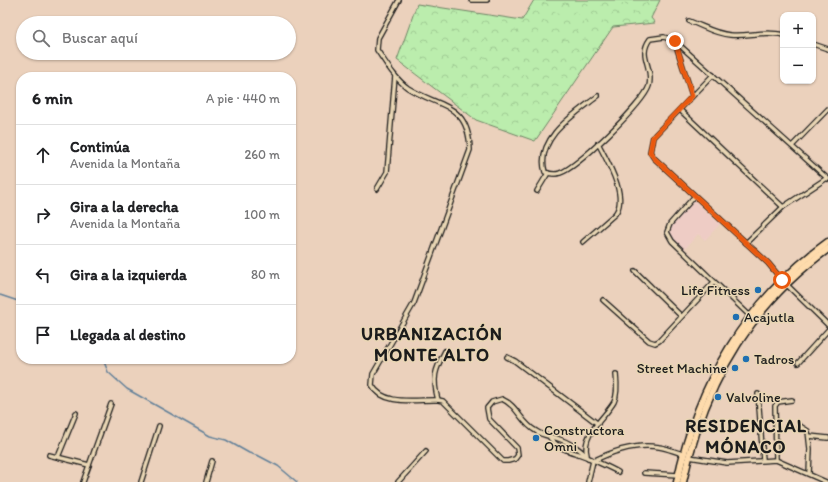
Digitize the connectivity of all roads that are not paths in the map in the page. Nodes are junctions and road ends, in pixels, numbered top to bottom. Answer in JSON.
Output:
{"nodes":[{"id":1,"x":399,"y":0,"type":"edge"},
{"id":2,"x":471,"y":0,"type":"edge"},
{"id":3,"x":487,"y":0,"type":"edge"},
{"id":4,"x":689,"y":20,"type":"dead end"},
{"id":5,"x":780,"y":34,"type":"edge"},
{"id":6,"x":675,"y":41,"type":"junction"},
{"id":7,"x":816,"y":45,"type":"edge"},
{"id":8,"x":828,"y":49,"type":"edge"},
{"id":9,"x":395,"y":76,"type":"junction"},
{"id":10,"x":714,"y":76,"type":"junction"},
{"id":11,"x":598,"y":96,"type":"dead end"},
{"id":12,"x":692,"y":96,"type":"junction"},
{"id":13,"x":828,"y":109,"type":"edge"},
{"id":14,"x":680,"y":110,"type":"junction"},
{"id":15,"x":598,"y":143,"type":"junction"},
{"id":16,"x":792,"y":146,"type":"junction"},
{"id":17,"x":548,"y":173,"type":"junction"},
{"id":18,"x":828,"y":178,"type":"edge"},
{"id":19,"x":377,"y":189,"type":"dead end"},
{"id":20,"x":537,"y":191,"type":"dead end"},
{"id":21,"x":694,"y":197,"type":"junction"},
{"id":22,"x":783,"y":207,"type":"junction"},
{"id":23,"x":583,"y":242,"type":"dead end"},
{"id":24,"x":828,"y":242,"type":"edge"},
{"id":25,"x":746,"y":243,"type":"junction"},
{"id":26,"x":827,"y":250,"type":"edge"},
{"id":27,"x":635,"y":271,"type":"dead end"},
{"id":28,"x":782,"y":280,"type":"junction"},
{"id":29,"x":714,"y":282,"type":"junction"},
{"id":30,"x":787,"y":285,"type":"junction"},
{"id":31,"x":604,"y":300,"type":"dead end"},
{"id":32,"x":681,"y":316,"type":"junction"},
{"id":33,"x":750,"y":316,"type":"junction"},
{"id":34,"x":828,"y":325,"type":"edge"},
{"id":35,"x":828,"y":330,"type":"edge"},
{"id":36,"x":445,"y":352,"type":"dead end"},
{"id":37,"x":507,"y":357,"type":"dead end"},
{"id":38,"x":798,"y":363,"type":"dead end"},
{"id":39,"x":616,"y":374,"type":"dead end"},
{"id":40,"x":758,"y":394,"type":"dead end"},
{"id":41,"x":438,"y":400,"type":"junction"},
{"id":42,"x":792,"y":400,"type":"dead end"},
{"id":43,"x":111,"y":404,"type":"dead end"},
{"id":44,"x":76,"y":413,"type":"dead end"},
{"id":45,"x":598,"y":424,"type":"junction"},
{"id":46,"x":159,"y":426,"type":"dead end"},
{"id":47,"x":800,"y":426,"type":"dead end"},
{"id":48,"x":809,"y":436,"type":"junction"},
{"id":49,"x":550,"y":438,"type":"junction"},
{"id":50,"x":828,"y":438,"type":"edge"},
{"id":51,"x":426,"y":451,"type":"dead end"},
{"id":52,"x":49,"y":455,"type":"dead end"},
{"id":53,"x":685,"y":456,"type":"junction"},
{"id":54,"x":58,"y":457,"type":"junction"},
{"id":55,"x":588,"y":458,"type":"junction"},
{"id":56,"x":763,"y":460,"type":"junction"},
{"id":57,"x":776,"y":460,"type":"junction"},
{"id":58,"x":212,"y":461,"type":"dead end"},
{"id":59,"x":593,"y":461,"type":"junction"},
{"id":60,"x":89,"y":465,"type":"junction"},
{"id":61,"x":618,"y":472,"type":"dead end"},
{"id":62,"x":644,"y":473,"type":"dead end"},
{"id":63,"x":808,"y":474,"type":"junction"},
{"id":64,"x":678,"y":479,"type":"edge"},
{"id":65,"x":83,"y":482,"type":"edge"},
{"id":66,"x":141,"y":482,"type":"edge"},
{"id":67,"x":206,"y":482,"type":"edge"},
{"id":68,"x":398,"y":482,"type":"edge"},
{"id":69,"x":588,"y":482,"type":"edge"},
{"id":70,"x":683,"y":482,"type":"edge"},
{"id":71,"x":826,"y":482,"type":"edge"}],
"edges":[{"from":1,"to":9,"type":"street"},
{"from":2,"to":3,"type":"street"},
{"from":4,"to":5,"type":"street"},
{"from":6,"to":10,"type":"street"},
{"from":6,"to":12,"type":"street"},
{"from":6,"to":15,"type":"street"},
{"from":7,"to":8,"type":"street"},
{"from":9,"to":19,"type":"street"},
{"from":9,"to":41,"type":"street"},
{"from":10,"to":12,"type":"street"},
{"from":10,"to":16,"type":"street"},
{"from":11,"to":17,"type":"street"},
{"from":12,"to":14,"type":"street"},
{"from":13,"to":16,"type":"street"},
{"from":14,"to":21,"type":"street"},
{"from":14,"to":22,"type":"street"},
{"from":15,"to":17,"type":"street"},
{"from":15,"to":23,"type":"street"},
{"from":16,"to":18,"type":"street"},
{"from":17,"to":20,"type":"street"},
{"from":18,"to":22,"type":"street"},
{"from":21,"to":25,"type":"street"},
{"from":21,"to":29,"type":"street"},
{"from":22,"to":25,"type":"street"},
{"from":24,"to":28,"type":"main road"},
{"from":25,"to":28,"type":"street"},
{"from":26,"to":30,"type":"main road"},
{"from":27,"to":32,"type":"street"},
{"from":28,"to":33,"type":"main road"},
{"from":29,"to":32,"type":"street"},
{"from":29,"to":33,"type":"street"},
{"from":30,"to":34,"type":"street"},
{"from":30,"to":53,"type":"main road"},
{"from":31,"to":32,"type":"street"},
{"from":33,"to":53,"type":"main road"},
{"from":35,"to":38,"type":"street"},
{"from":36,"to":41,"type":"street"},
{"from":37,"to":45,"type":"street"},
{"from":39,"to":45,"type":"street"},
{"from":40,"to":56,"type":"street"},
{"from":41,"to":49,"type":"street"},
{"from":42,"to":57,"type":"street"},
{"from":43,"to":60,"type":"street"},
{"from":44,"to":54,"type":"street"},
{"from":45,"to":55,"type":"street"},
{"from":46,"to":66,"type":"street"},
{"from":47,"to":48,"type":"street"},
{"from":48,"to":50,"type":"street"},
{"from":48,"to":63,"type":"street"},
{"from":49,"to":55,"type":"street"},
{"from":49,"to":55,"type":"street"},
{"from":51,"to":68,"type":"street"},
{"from":52,"to":54,"type":"street"},
{"from":53,"to":56,"type":"street"},
{"from":53,"to":59,"type":"street"},
{"from":53,"to":64,"type":"main road"},
{"from":53,"to":70,"type":"main road"},
{"from":54,"to":60,"type":"street"},
{"from":55,"to":59,"type":"street"},
{"from":56,"to":57,"type":"street"},
{"from":57,"to":63,"type":"street"},
{"from":58,"to":67,"type":"street"},
{"from":59,"to":61,"type":"street"},
{"from":59,"to":69,"type":"street"},
{"from":60,"to":65,"type":"street"},
{"from":62,"to":64,"type":"street"},
{"from":63,"to":71,"type":"street"}]}
